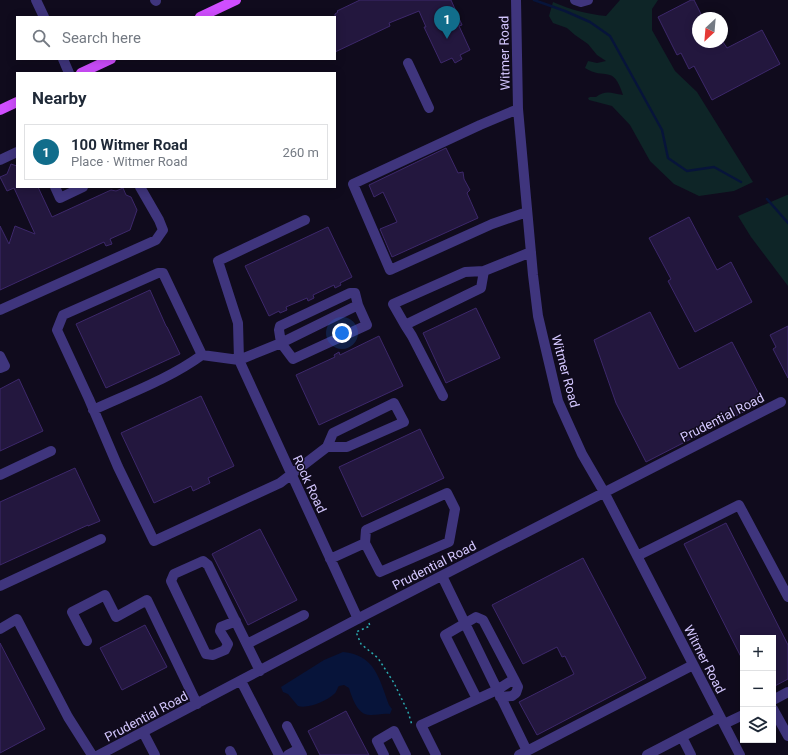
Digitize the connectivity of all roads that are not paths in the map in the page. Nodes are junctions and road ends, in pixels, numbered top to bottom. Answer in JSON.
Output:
{"nodes":[{"id":1,"x":36,"y":0,"type":"edge"},
{"id":2,"x":236,"y":0,"type":"edge"},
{"id":3,"x":516,"y":0,"type":"edge"},
{"id":4,"x":575,"y":0,"type":"edge"},
{"id":5,"x":588,"y":0,"type":"edge"},
{"id":6,"x":44,"y":16,"type":"edge"},
{"id":7,"x":202,"y":16,"type":"edge"},
{"id":8,"x":64,"y":60,"type":"edge"},
{"id":9,"x":109,"y":60,"type":"edge"},
{"id":10,"x":408,"y":63,"type":"dead end"},
{"id":11,"x":70,"y":72,"type":"edge"},
{"id":12,"x":83,"y":72,"type":"edge"},
{"id":13,"x":16,"y":102,"type":"edge"},
{"id":14,"x":429,"y":108,"type":"dead end"},
{"id":15,"x":518,"y":109,"type":"junction"},
{"id":16,"x":0,"y":110,"type":"edge"},
{"id":17,"x":16,"y":152,"type":"edge"},
{"id":18,"x":0,"y":160,"type":"edge"},
{"id":19,"x":55,"y":188,"type":"edge"},
{"id":20,"x":81,"y":188,"type":"edge"},
{"id":21,"x":141,"y":188,"type":"edge"},
{"id":22,"x":527,"y":212,"type":"junction"},
{"id":23,"x":305,"y":220,"type":"dead end"},
{"id":24,"x":531,"y":252,"type":"junction"},
{"id":25,"x":484,"y":271,"type":"junction"},
{"id":26,"x":358,"y":305,"type":"junction"},
{"id":27,"x":0,"y":310,"type":"edge"},
{"id":28,"x":405,"y":326,"type":"junction"},
{"id":29,"x":282,"y":343,"type":"junction"},
{"id":30,"x":202,"y":355,"type":"junction"},
{"id":31,"x":0,"y":356,"type":"edge"},
{"id":32,"x":239,"y":360,"type":"junction"},
{"id":33,"x":0,"y":368,"type":"edge"},
{"id":34,"x":443,"y":396,"type":"dead end"},
{"id":35,"x":781,"y":402,"type":"dead end"},
{"id":36,"x":93,"y":410,"type":"junction"},
{"id":37,"x":327,"y":447,"type":"junction"},
{"id":38,"x":51,"y":451,"type":"dead end"},
{"id":39,"x":291,"y":474,"type":"junction"},
{"id":40,"x":0,"y":475,"type":"edge"},
{"id":41,"x":604,"y":492,"type":"junction"},
{"id":42,"x":100,"y":539,"type":"dead end"},
{"id":43,"x":365,"y":543,"type":"junction"},
{"id":44,"x":637,"y":556,"type":"junction"},
{"id":45,"x":330,"y":559,"type":"junction"},
{"id":46,"x":442,"y":576,"type":"junction"},
{"id":47,"x":0,"y":586,"type":"edge"},
{"id":48,"x":788,"y":597,"type":"edge"},
{"id":49,"x":304,"y":615,"type":"dead end"},
{"id":50,"x":358,"y":619,"type":"junction"},
{"id":51,"x":236,"y":621,"type":"junction"},
{"id":52,"x":465,"y":625,"type":"junction"},
{"id":53,"x":0,"y":629,"type":"edge"},
{"id":54,"x":87,"y":641,"type":"dead end"},
{"id":55,"x":247,"y":644,"type":"junction"},
{"id":56,"x":693,"y":665,"type":"junction"},
{"id":57,"x":260,"y":671,"type":"junction"},
{"id":58,"x":241,"y":681,"type":"junction"},
{"id":59,"x":788,"y":692,"type":"edge"},
{"id":60,"x":498,"y":693,"type":"junction"},
{"id":61,"x":776,"y":698,"type":"edge"},
{"id":62,"x":477,"y":699,"type":"junction"},
{"id":63,"x":197,"y":704,"type":"junction"},
{"id":64,"x":776,"y":714,"type":"edge"},
{"id":65,"x":740,"y":716,"type":"edge"},
{"id":66,"x":722,"y":721,"type":"junction"},
{"id":67,"x":287,"y":726,"type":"dead end"},
{"id":68,"x":143,"y":732,"type":"junction"},
{"id":69,"x":788,"y":736,"type":"edge"},
{"id":70,"x":682,"y":737,"type":"junction"},
{"id":71,"x":301,"y":752,"type":"edge"},
{"id":72,"x":523,"y":753,"type":"edge"},
{"id":73,"x":92,"y":755,"type":"edge"},
{"id":74,"x":100,"y":755,"type":"edge"},
{"id":75,"x":155,"y":755,"type":"edge"},
{"id":76,"x":279,"y":755,"type":"edge"},
{"id":77,"x":288,"y":755,"type":"edge"},
{"id":78,"x":384,"y":755,"type":"edge"},
{"id":79,"x":406,"y":755,"type":"edge"},
{"id":80,"x":436,"y":755,"type":"edge"},
{"id":81,"x":647,"y":755,"type":"edge"},
{"id":82,"x":691,"y":755,"type":"edge"},
{"id":83,"x":740,"y":755,"type":"edge"}],
"edges":[{"from":1,"to":6,"type":"street"},
{"from":2,"to":7,"type":"main road"},
{"from":3,"to":15,"type":"street","name":"Witmer Road"},
{"from":4,"to":5,"type":"street"},
{"from":8,"to":11,"type":"street"},
{"from":9,"to":12,"type":"main road"},
{"from":10,"to":14,"type":"street"},
{"from":13,"to":16,"type":"main road"},
{"from":15,"to":22,"type":"street","name":"Witmer Road"},
{"from":15,"to":22,"type":"street"},
{"from":17,"to":18,"type":"street"},
{"from":19,"to":20,"type":"street"},
{"from":21,"to":27,"type":"street"},
{"from":22,"to":24,"type":"street","name":"Witmer Road"},
{"from":23,"to":32,"type":"street"},
{"from":24,"to":25,"type":"street"},
{"from":24,"to":41,"type":"street","name":"Witmer Road"},
{"from":25,"to":28,"type":"street"},
{"from":25,"to":28,"type":"street"},
{"from":26,"to":29,"type":"street"},
{"from":26,"to":29,"type":"street"},
{"from":26,"to":29,"type":"street"},
{"from":28,"to":34,"type":"street"},
{"from":29,"to":32,"type":"street"},
{"from":30,"to":32,"type":"street"},
{"from":30,"to":36,"type":"street"},
{"from":30,"to":36,"type":"street"},
{"from":31,"to":33,"type":"street"},
{"from":32,"to":39,"type":"street","name":"Rock Road"},
{"from":35,"to":41,"type":"street","name":"Prudential Road"},
{"from":36,"to":39,"type":"street"},
{"from":37,"to":37,"type":"street"},
{"from":37,"to":39,"type":"street"},
{"from":38,"to":40,"type":"street"},
{"from":39,"to":45,"type":"street","name":"Rock Road"},
{"from":41,"to":44,"type":"street","name":"Witmer Road"},
{"from":41,"to":46,"type":"street","name":"Prudential Road"},
{"from":42,"to":47,"type":"street"},
{"from":43,"to":43,"type":"street"},
{"from":43,"to":45,"type":"street"},
{"from":44,"to":48,"type":"street"},
{"from":44,"to":56,"type":"street","name":"Witmer Road"},
{"from":45,"to":50,"type":"street","name":"Rock Road"},
{"from":46,"to":50,"type":"street","name":"Prudential Road"},
{"from":46,"to":52,"type":"street"},
{"from":49,"to":55,"type":"street"},
{"from":50,"to":57,"type":"street","name":"Prudential Road"},
{"from":51,"to":51,"type":"street"},
{"from":51,"to":55,"type":"street"},
{"from":52,"to":60,"type":"street"},
{"from":52,"to":60,"type":"street"},
{"from":52,"to":62,"type":"street"},
{"from":53,"to":73,"type":"street"},
{"from":54,"to":63,"type":"street"},
{"from":55,"to":57,"type":"street"},
{"from":56,"to":66,"type":"street","name":"Witmer Road"},
{"from":56,"to":72,"type":"street"},
{"from":57,"to":58,"type":"street","name":"Prudential Road"},
{"from":58,"to":63,"type":"street","name":"Prudential Road"},
{"from":58,"to":76,"type":"street"},
{"from":59,"to":61,"type":"street"},
{"from":60,"to":62,"type":"street"},
{"from":60,"to":72,"type":"street"},
{"from":62,"to":80,"type":"street"},
{"from":63,"to":68,"type":"street","name":"Prudential Road"},
{"from":64,"to":69,"type":"street"},
{"from":65,"to":66,"type":"street"},
{"from":66,"to":70,"type":"street"},
{"from":66,"to":83,"type":"street","name":"Witmer Road"},
{"from":67,"to":71,"type":"street"},
{"from":68,"to":74,"type":"street","name":"Prudential Road"},
{"from":68,"to":75,"type":"street"},
{"from":70,"to":81,"type":"street"},
{"from":70,"to":82,"type":"street"},
{"from":71,"to":77,"type":"street"},
{"from":78,"to":79,"type":"street"}]}
